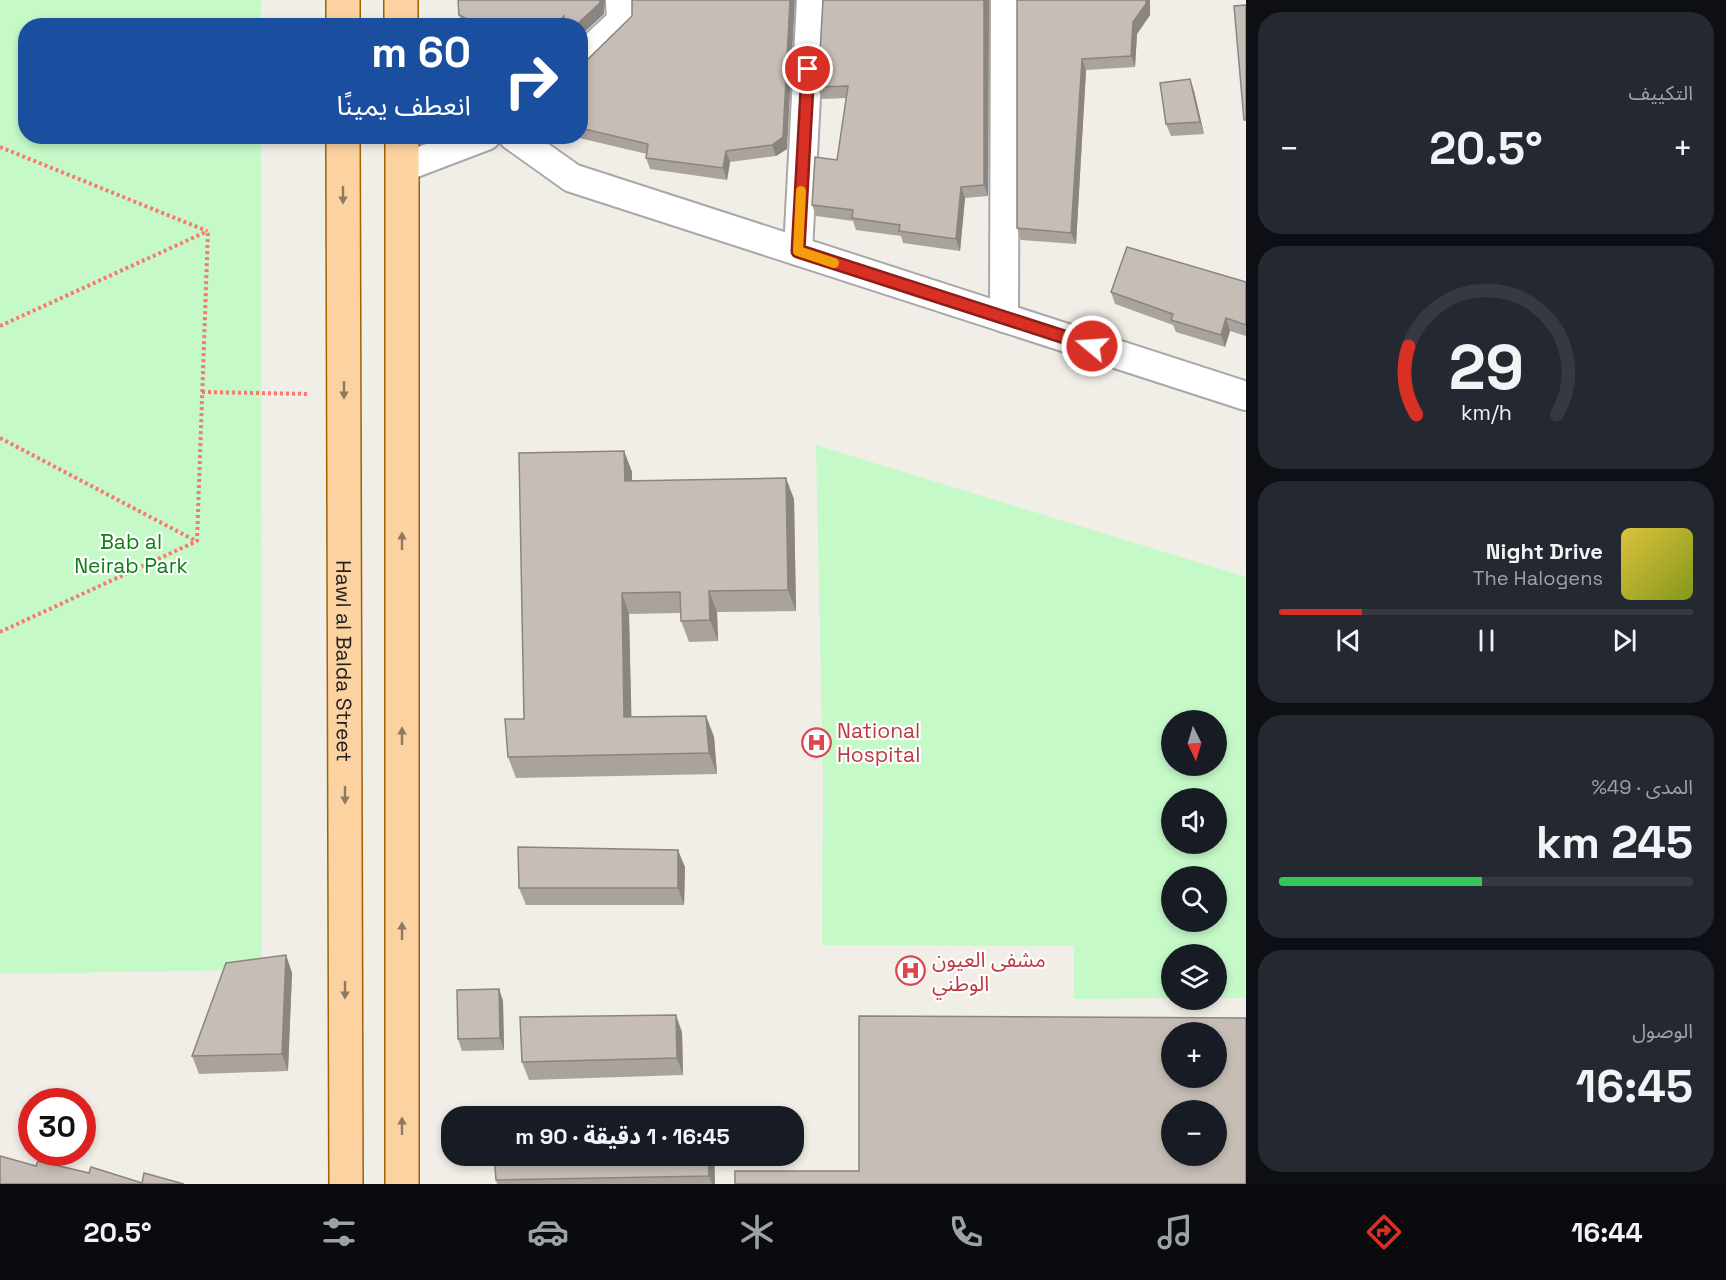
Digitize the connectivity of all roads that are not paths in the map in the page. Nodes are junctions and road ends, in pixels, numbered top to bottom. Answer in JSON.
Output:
{"nodes":[{"id":1,"x":343,"y":0,"type":"edge"},
{"id":2,"x":401,"y":0,"type":"edge"},
{"id":3,"x":621,"y":0,"type":"edge"},
{"id":4,"x":811,"y":0,"type":"edge"},
{"id":5,"x":1005,"y":0,"type":"edge"},
{"id":6,"x":343,"y":18,"type":"edge"},
{"id":7,"x":402,"y":18,"type":"edge"},
{"id":8,"x":588,"y":52,"type":"edge"},
{"id":9,"x":343,"y":144,"type":"edge"},
{"id":10,"x":444,"y":144,"type":"edge"},
{"id":11,"x":524,"y":144,"type":"edge"},
{"id":12,"x":402,"y":152,"type":"edge"},
{"id":13,"x":798,"y":251,"type":"junction"},
{"id":14,"x":1004,"y":318,"type":"junction"},
{"id":15,"x":1246,"y":396,"type":"edge"},
{"id":16,"x":346,"y":1184,"type":"edge"},
{"id":17,"x":402,"y":1184,"type":"edge"}],
"edges":[{"from":1,"to":6,"type":"main road"},
{"from":2,"to":7,"type":"main road"},
{"from":3,"to":8,"type":"street"},
{"from":4,"to":13,"type":"street"},
{"from":5,"to":14,"type":"street"},
{"from":9,"to":16,"type":"main road","name":"Hawl al Balda Street","one_way":true},
{"from":10,"to":12,"type":"street"},
{"from":11,"to":13,"type":"street"},
{"from":17,"to":12,"type":"main road","one_way":true},
{"from":13,"to":14,"type":"street"},
{"from":14,"to":15,"type":"street"}]}
